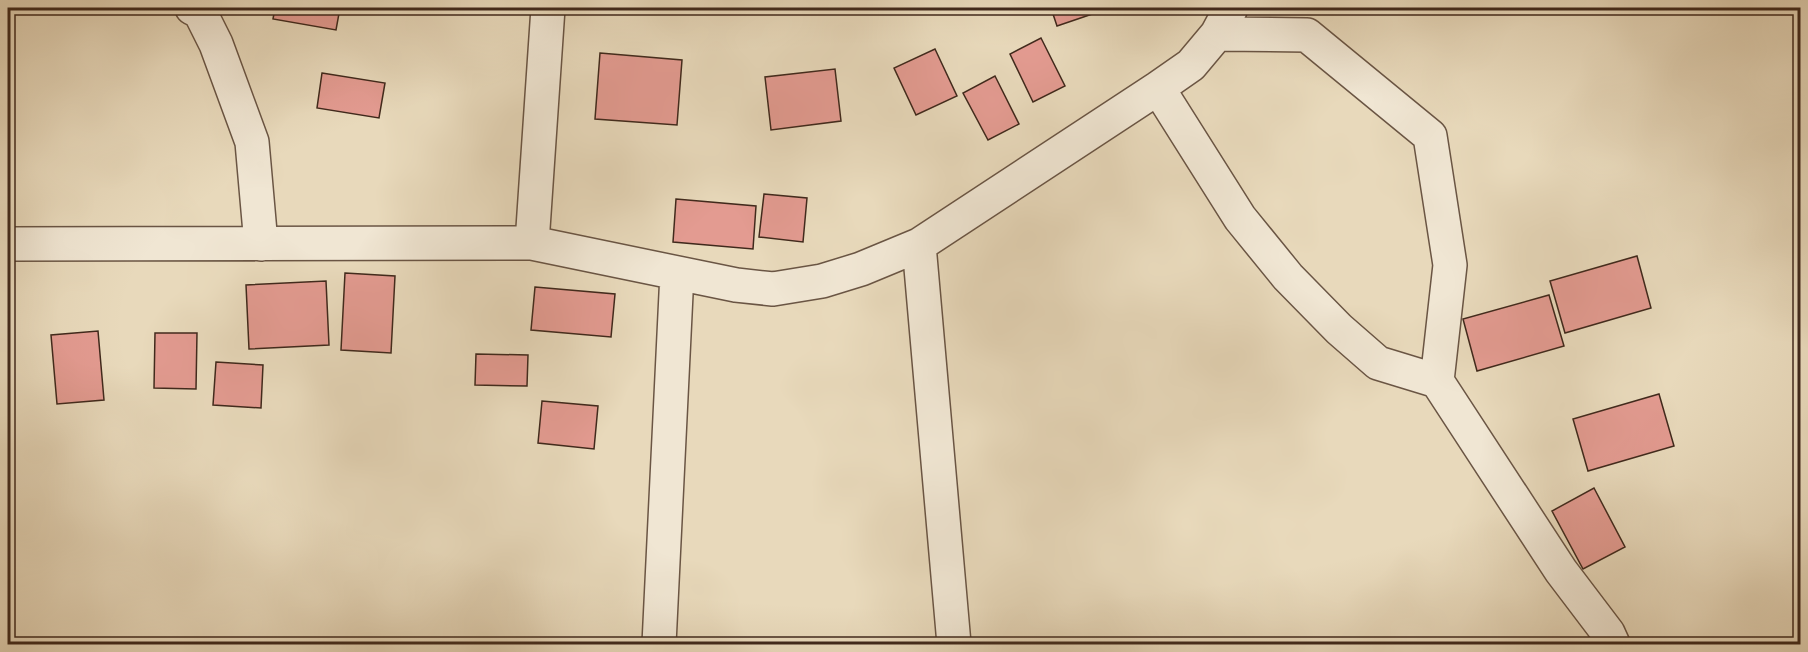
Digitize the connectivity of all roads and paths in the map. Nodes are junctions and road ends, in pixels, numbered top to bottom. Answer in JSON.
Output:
{"nodes":[{"id":1,"x":192,"y":8,"type":"edge"},
{"id":2,"x":548,"y":8,"type":"edge"},
{"id":3,"x":1224,"y":21,"type":"edge"},
{"id":4,"x":1158,"y":88,"type":"junction"},
{"id":5,"x":532,"y":243,"type":"junction"},
{"id":6,"x":8,"y":244,"type":"edge"},
{"id":7,"x":261,"y":244,"type":"junction"},
{"id":8,"x":919,"y":245,"type":"junction"},
{"id":9,"x":678,"y":273,"type":"junction"},
{"id":10,"x":1437,"y":381,"type":"junction"},
{"id":11,"x":658,"y":645,"type":"edge"},
{"id":12,"x":954,"y":645,"type":"edge"},
{"id":13,"x":1613,"y":645,"type":"edge"}],
"edges":[{"from":1,"to":7,"type":"street"},
{"from":2,"to":5,"type":"street"},
{"from":3,"to":4,"type":"street"},
{"from":3,"to":10,"type":"street"},
{"from":4,"to":8,"type":"street"},
{"from":4,"to":10,"type":"street"},
{"from":5,"to":7,"type":"street"},
{"from":5,"to":9,"type":"street"},
{"from":6,"to":7,"type":"street"},
{"from":8,"to":9,"type":"street"},
{"from":8,"to":12,"type":"street"},
{"from":9,"to":11,"type":"street"},
{"from":10,"to":13,"type":"street"}]}
